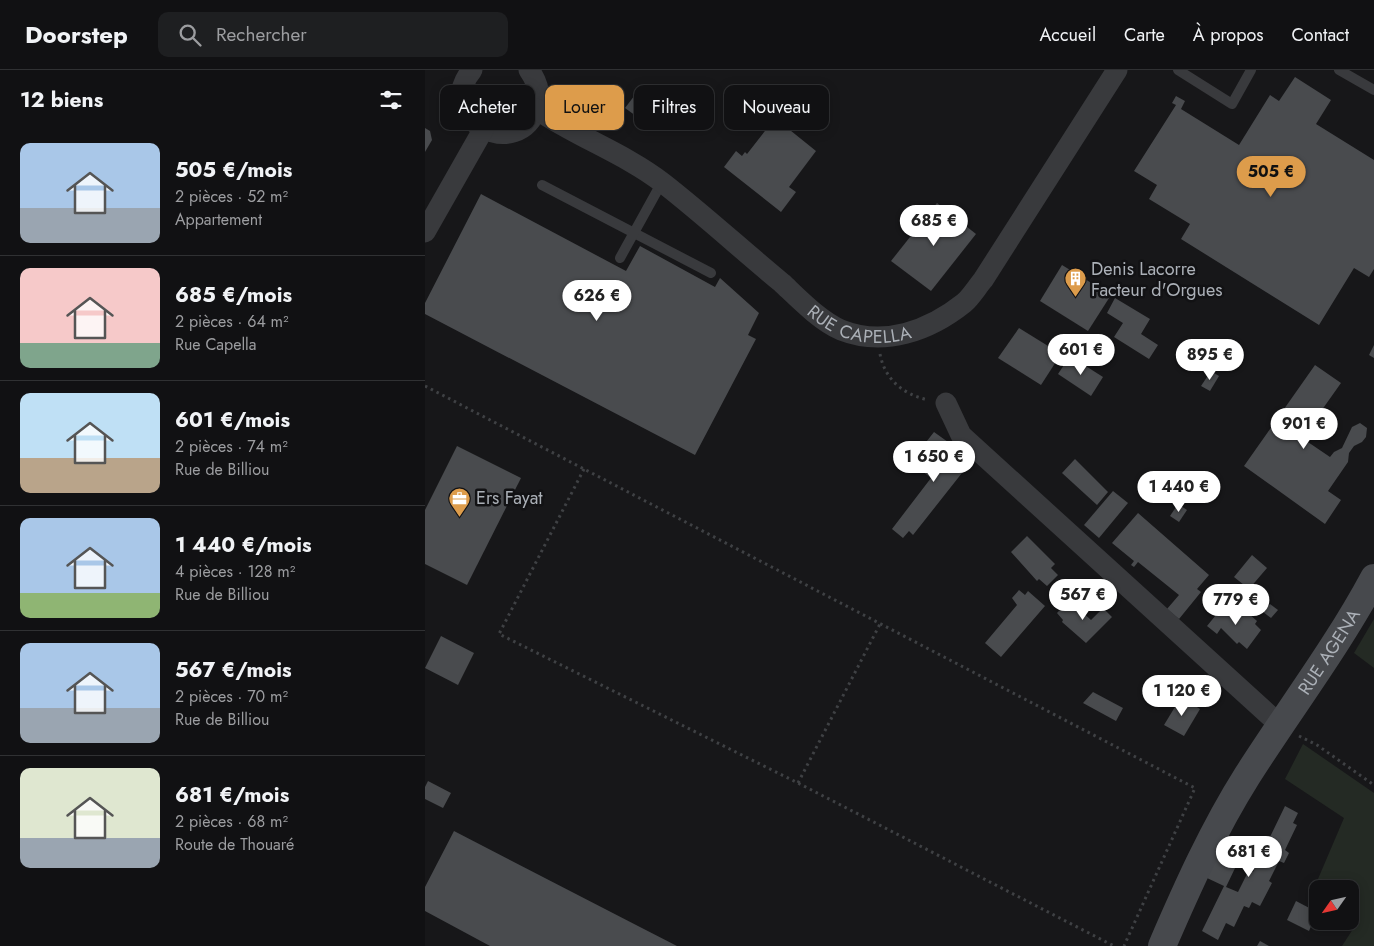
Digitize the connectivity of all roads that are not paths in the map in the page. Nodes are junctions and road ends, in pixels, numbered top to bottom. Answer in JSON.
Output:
{"nodes":[{"id":1,"x":529,"y":70,"type":"edge"},
{"id":2,"x":1117,"y":70,"type":"edge"},
{"id":3,"x":1178,"y":70,"type":"edge"},
{"id":4,"x":1251,"y":70,"type":"edge"},
{"id":5,"x":1339,"y":70,"type":"edge"},
{"id":6,"x":1374,"y":90,"type":"edge"},
{"id":7,"x":536,"y":110,"type":"joint"},
{"id":8,"x":483,"y":130,"type":"joint"},
{"id":9,"x":516,"y":130,"type":"edge"},
{"id":10,"x":662,"y":182,"type":"junction"},
{"id":11,"x":542,"y":184,"type":"dead end"},
{"id":12,"x":425,"y":231,"type":"edge"},
{"id":13,"x":633,"y":234,"type":"junction"},
{"id":14,"x":620,"y":258,"type":"dead end"},
{"id":15,"x":711,"y":273,"type":"dead end"},
{"id":16,"x":946,"y":404,"type":"road end"},
{"id":17,"x":1374,"y":578,"type":"edge"},
{"id":18,"x":1281,"y":726,"type":"junction"},
{"id":19,"x":1162,"y":946,"type":"edge"}],
"edges":[{"from":1,"to":7,"type":"street"},
{"from":2,"to":10,"type":"street","name":"RUE CAPELLA"},
{"from":3,"to":4,"type":"lane"},
{"from":5,"to":6,"type":"lane"},
{"from":7,"to":10,"type":"street","name":"RUE CAPELLA"},
{"from":8,"to":9,"type":"street"},
{"from":8,"to":12,"type":"street"},
{"from":10,"to":13,"type":"lane"},
{"from":11,"to":13,"type":"lane"},
{"from":13,"to":14,"type":"lane"},
{"from":13,"to":15,"type":"lane"},
{"from":16,"to":18,"type":"street"},
{"from":17,"to":18,"type":"main road","name":"RUE AGENA"},
{"from":18,"to":19,"type":"main road","name":"RUE AGENA"}]}
